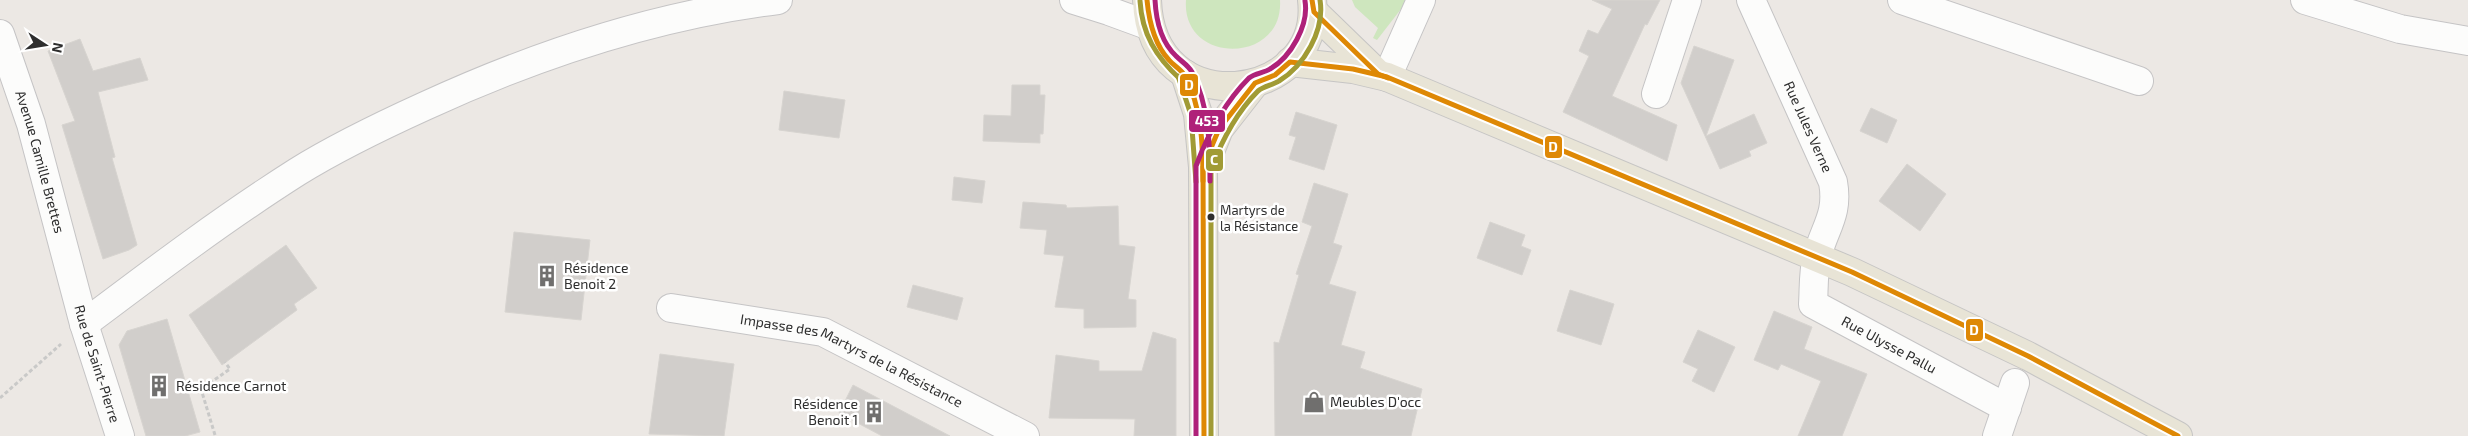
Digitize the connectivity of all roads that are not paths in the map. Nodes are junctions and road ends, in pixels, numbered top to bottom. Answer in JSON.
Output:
{"nodes":[{"id":1,"x":778,"y":0,"type":"edge"},
{"id":2,"x":1074,"y":0,"type":"edge"},
{"id":3,"x":1147,"y":0,"type":"edge"},
{"id":4,"x":1421,"y":0,"type":"edge"},
{"id":5,"x":1687,"y":0,"type":"edge"},
{"id":6,"x":1751,"y":0,"type":"edge"},
{"id":7,"x":1902,"y":0,"type":"edge"},
{"id":8,"x":2305,"y":0,"type":"edge"},
{"id":9,"x":1313,"y":6,"type":"edge"},
{"id":10,"x":1150,"y":26,"type":"junction"},
{"id":11,"x":0,"y":34,"type":"edge"},
{"id":12,"x":2468,"y":41,"type":"edge"},
{"id":13,"x":1290,"y":62,"type":"junction"},
{"id":14,"x":1185,"y":74,"type":"junction"},
{"id":15,"x":1383,"y":76,"type":"junction"},
{"id":16,"x":2139,"y":81,"type":"dead end"},
{"id":17,"x":1255,"y":83,"type":"junction"},
{"id":18,"x":1656,"y":94,"type":"dead end"},
{"id":19,"x":1203,"y":167,"type":"junction"},
{"id":20,"x":1817,"y":256,"type":"junction"},
{"id":21,"x":75,"y":291,"type":"joint"},
{"id":22,"x":670,"y":308,"type":"dead end"},
{"id":23,"x":84,"y":324,"type":"junction"},
{"id":24,"x":120,"y":436,"type":"edge"},
{"id":25,"x":1025,"y":436,"type":"edge"},
{"id":26,"x":1204,"y":436,"type":"edge"},
{"id":27,"x":1997,"y":436,"type":"edge"},
{"id":28,"x":2178,"y":436,"type":"edge"}],
"edges":[{"from":1,"to":23,"type":"street"},
{"from":2,"to":10,"type":"street"},
{"from":3,"to":10,"type":"main road"},
{"from":4,"to":15,"type":"street"},
{"from":5,"to":18,"type":"street"},
{"from":6,"to":20,"type":"street","name":"Rue Jules Verne"},
{"from":7,"to":16,"type":"street"},
{"from":8,"to":12,"type":"street"},
{"from":9,"to":13,"type":"main road"},
{"from":9,"to":15,"type":"main road"},
{"from":10,"to":14,"type":"main road"},
{"from":11,"to":21,"type":"street","name":"Avenue Camille Brettes"},
{"from":13,"to":15,"type":"main road"},
{"from":13,"to":17,"type":"main road"},
{"from":14,"to":17,"type":"main road"},
{"from":14,"to":19,"type":"main road"},
{"from":15,"to":20,"type":"main road"},
{"from":17,"to":19,"type":"main road"},
{"from":19,"to":26,"type":"main road"},
{"from":20,"to":27,"type":"street","name":"Rue Ulysse Pallu"},
{"from":20,"to":28,"type":"main road"},
{"from":21,"to":23,"type":"street","name":"Rue de Saint-Pierre"},
{"from":22,"to":25,"type":"street","name":"Impasse des Martyrs de la Résistance"},
{"from":23,"to":24,"type":"street","name":"Rue de Saint-Pierre"}]}
